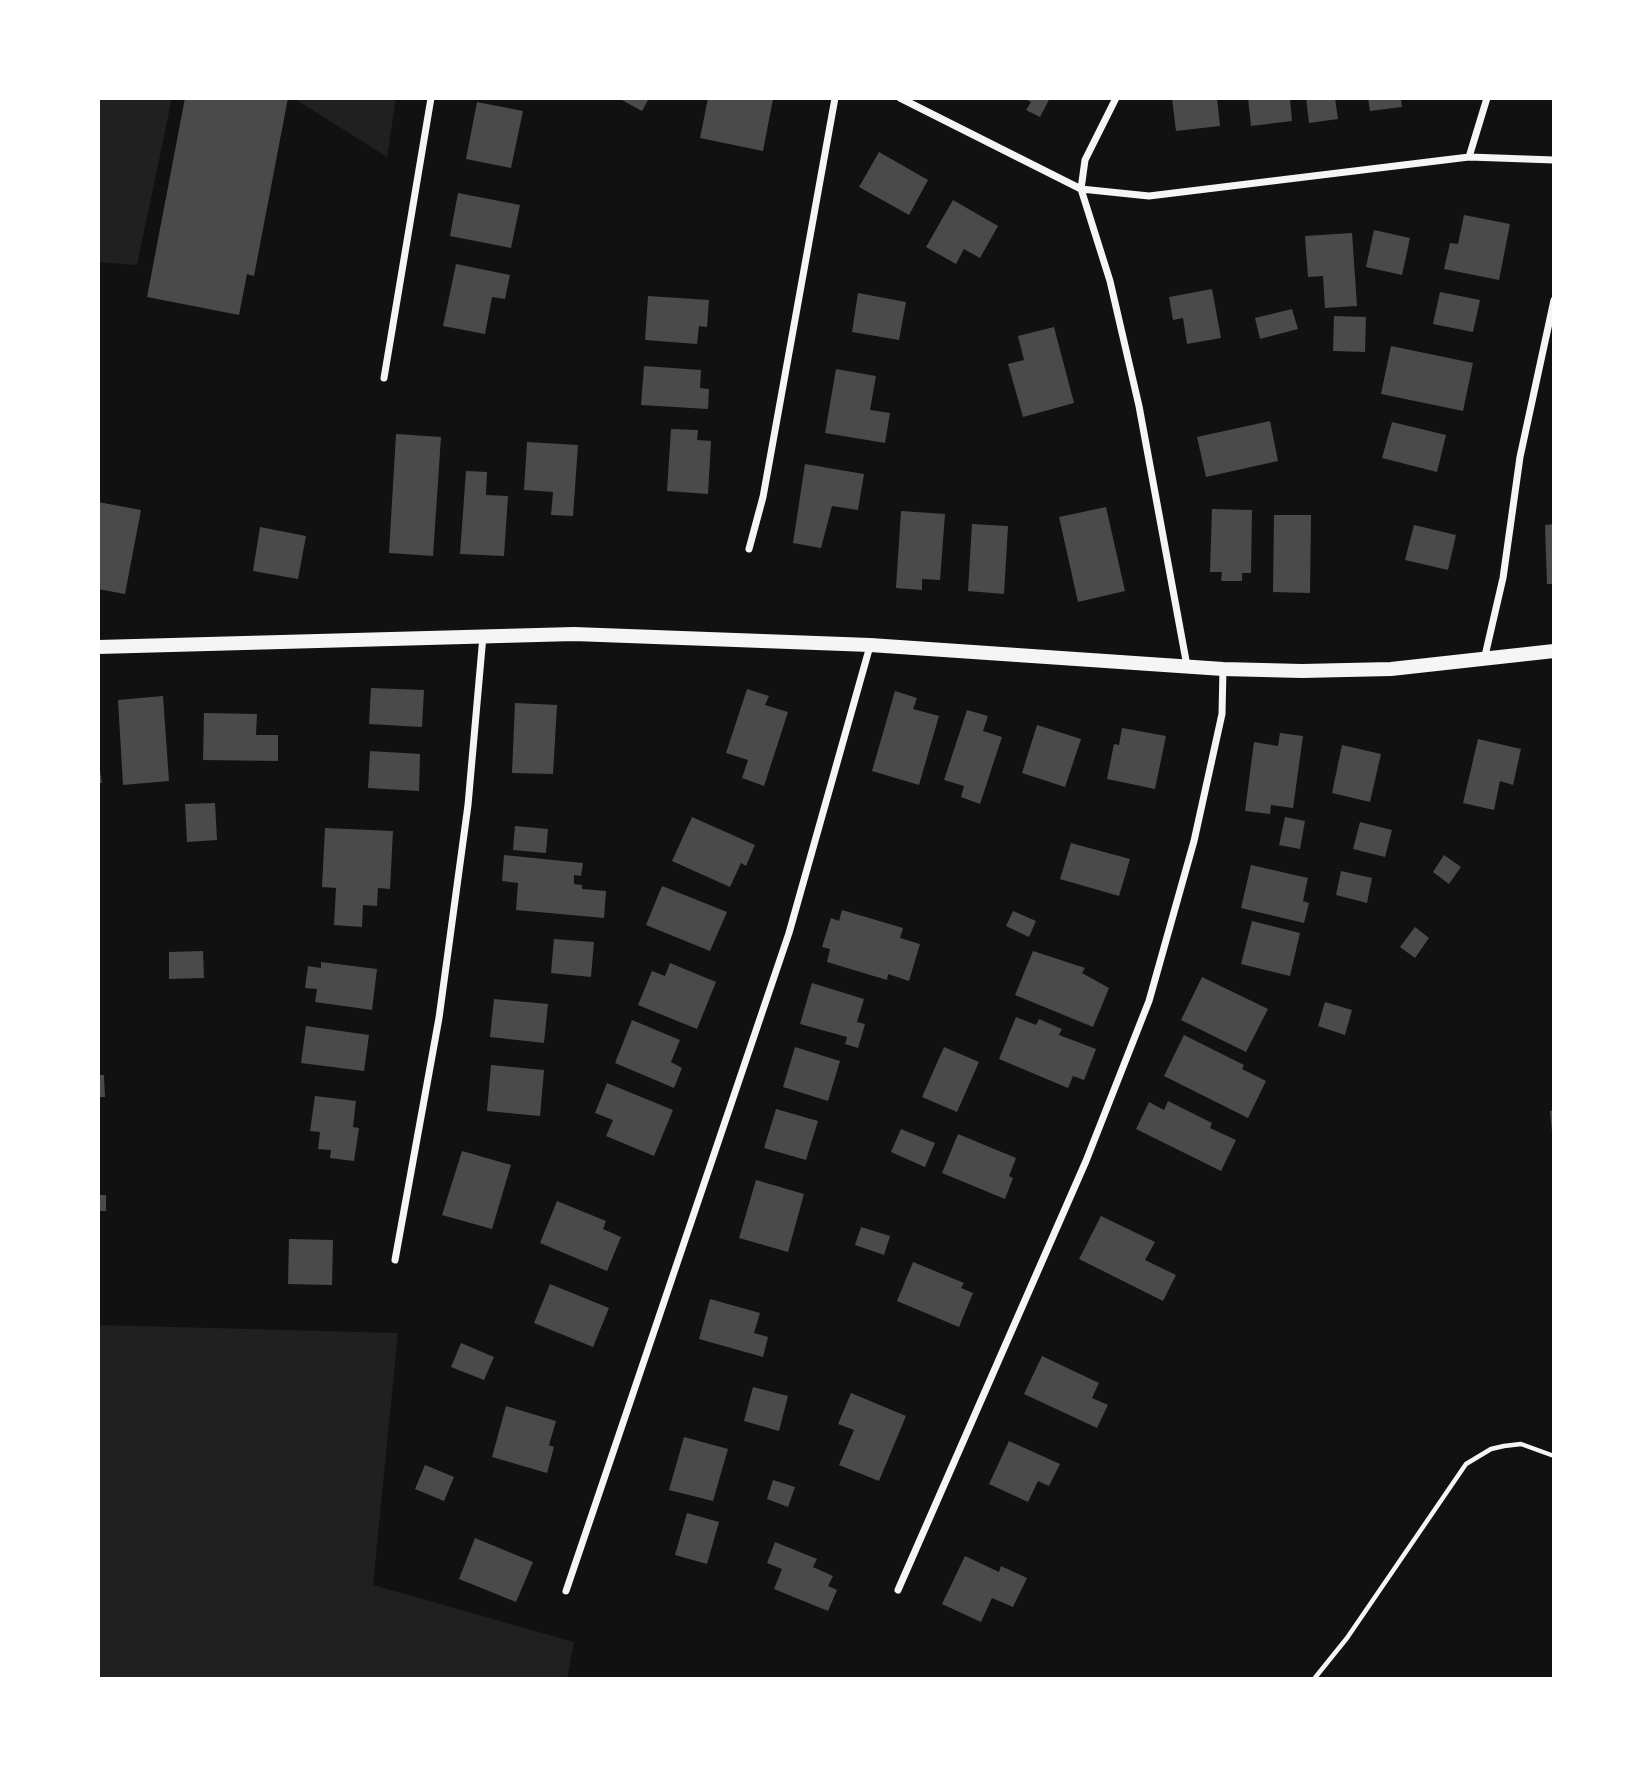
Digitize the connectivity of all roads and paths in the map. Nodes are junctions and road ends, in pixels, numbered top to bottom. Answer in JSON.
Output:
{"nodes":[{"id":1,"x":431,"y":98,"type":"edge"},
{"id":2,"x":835,"y":98,"type":"edge"},
{"id":3,"x":900,"y":98,"type":"edge"},
{"id":4,"x":1116,"y":98,"type":"edge"},
{"id":5,"x":1487,"y":98,"type":"edge"},
{"id":6,"x":1469,"y":157,"type":"junction"},
{"id":7,"x":1554,"y":160,"type":"edge"},
{"id":8,"x":1081,"y":189,"type":"junction"},
{"id":9,"x":1554,"y":300,"type":"edge"},
{"id":10,"x":384,"y":377,"type":"dead end"},
{"id":11,"x":749,"y":549,"type":"dead end"},
{"id":12,"x":483,"y":635,"type":"junction"},
{"id":13,"x":870,"y":645,"type":"junction"},
{"id":14,"x":98,"y":647,"type":"edge"},
{"id":15,"x":1554,"y":651,"type":"edge"},
{"id":16,"x":1484,"y":660,"type":"junction"},
{"id":17,"x":1187,"y":667,"type":"junction"},
{"id":18,"x":1223,"y":669,"type":"junction"},
{"id":19,"x":395,"y":1260,"type":"dead end"},
{"id":20,"x":1554,"y":1456,"type":"edge"},
{"id":21,"x":898,"y":1590,"type":"dead end"},
{"id":22,"x":566,"y":1591,"type":"dead end"},
{"id":23,"x":1314,"y":1679,"type":"edge"}],
"edges":[{"from":1,"to":10,"type":"street"},
{"from":2,"to":11,"type":"street"},
{"from":3,"to":8,"type":"street"},
{"from":4,"to":8,"type":"street"},
{"from":5,"to":6,"type":"street"},
{"from":6,"to":7,"type":"street"},
{"from":6,"to":8,"type":"street"},
{"from":8,"to":17,"type":"street"},
{"from":9,"to":16,"type":"street"},
{"from":12,"to":13,"type":"main road"},
{"from":12,"to":14,"type":"main road"},
{"from":12,"to":19,"type":"street"},
{"from":13,"to":17,"type":"main road"},
{"from":13,"to":22,"type":"street"},
{"from":15,"to":16,"type":"main road"},
{"from":16,"to":18,"type":"main road"},
{"from":17,"to":18,"type":"main road"},
{"from":18,"to":21,"type":"street"},
{"from":20,"to":23,"type":"path"}]}
